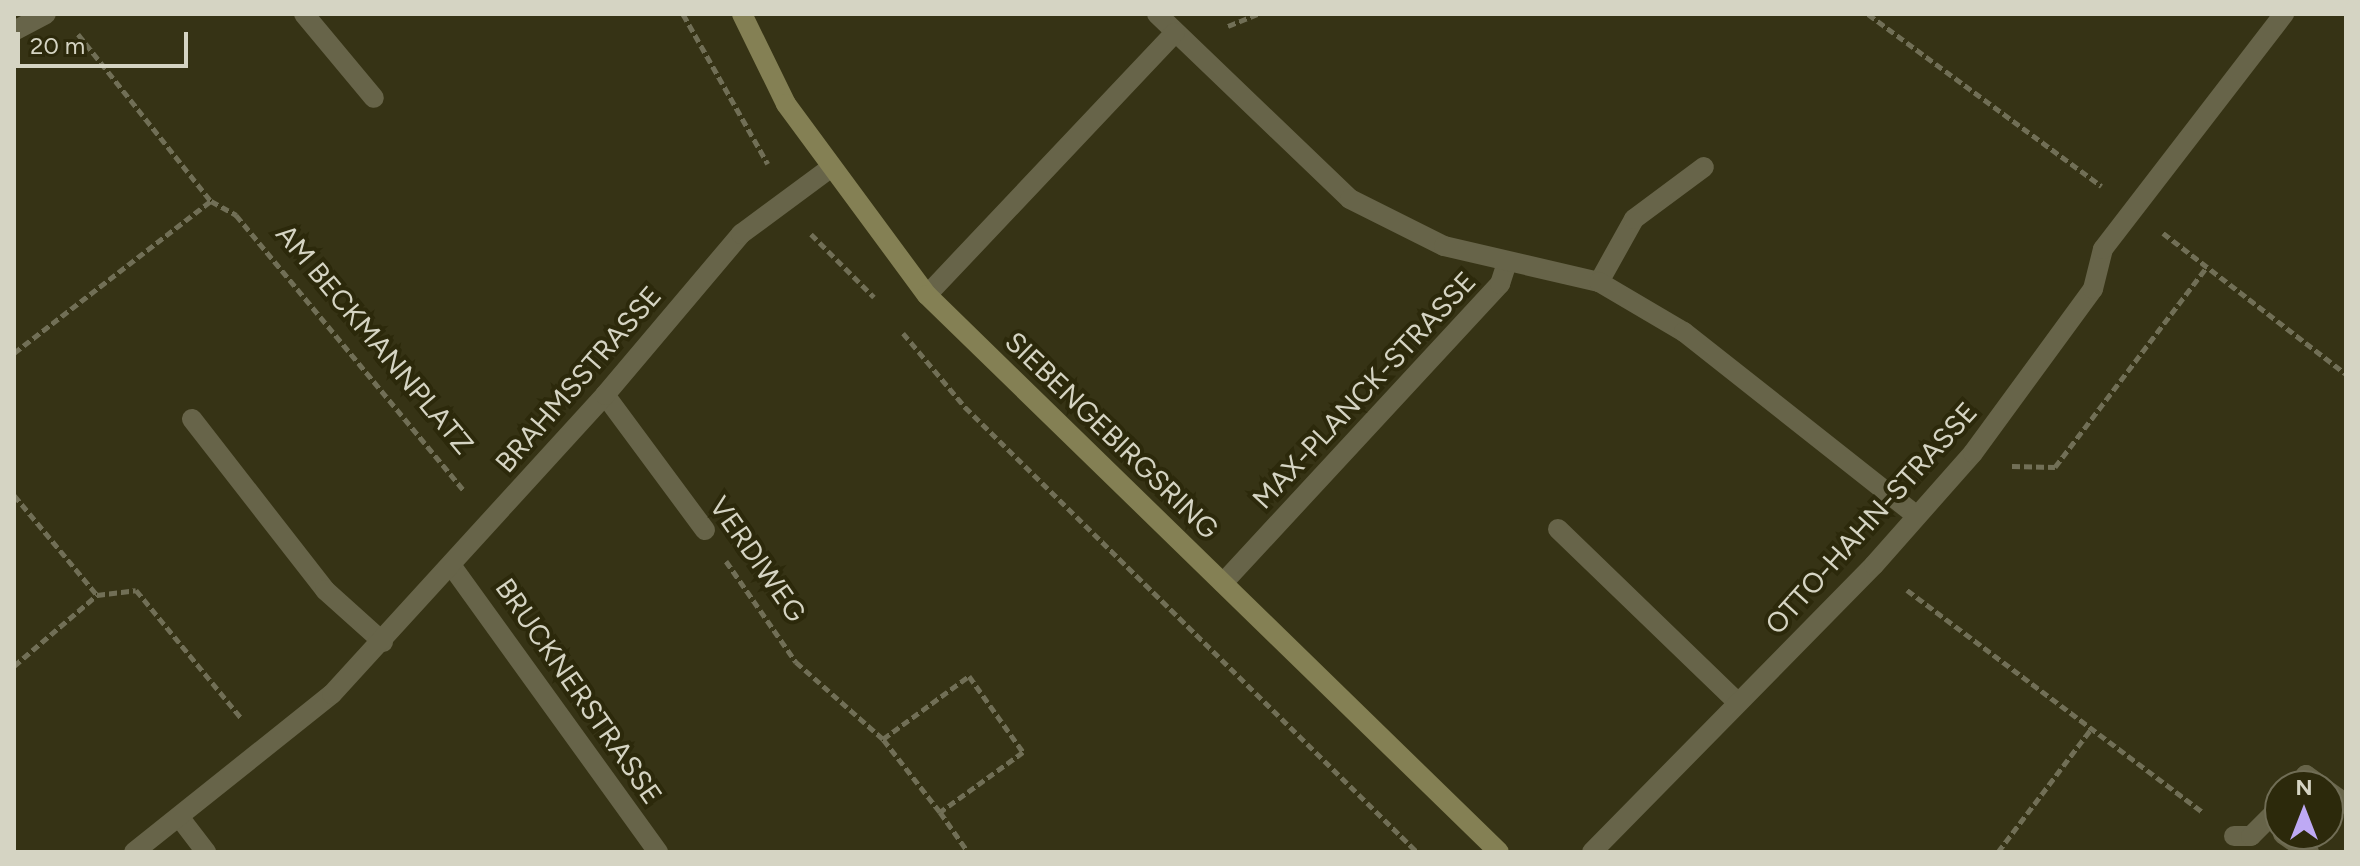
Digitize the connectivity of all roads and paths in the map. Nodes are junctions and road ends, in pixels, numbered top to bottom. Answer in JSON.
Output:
{"nodes":[{"id":1,"x":46,"y":14,"type":"edge"},
{"id":2,"x":304,"y":14,"type":"edge"},
{"id":3,"x":683,"y":14,"type":"edge"},
{"id":4,"x":742,"y":14,"type":"edge"},
{"id":5,"x":1157,"y":14,"type":"edge"},
{"id":6,"x":2284,"y":14,"type":"edge"},
{"id":7,"x":72,"y":26,"type":"dead end"},
{"id":8,"x":14,"y":31,"type":"edge"},
{"id":9,"x":1175,"y":33,"type":"junction"},
{"id":10,"x":727,"y":97,"type":"dead end"},
{"id":11,"x":374,"y":98,"type":"dead end"},
{"id":12,"x":1704,"y":167,"type":"dead end"},
{"id":13,"x":829,"y":169,"type":"junction"},
{"id":14,"x":211,"y":201,"type":"junction"},
{"id":15,"x":1506,"y":265,"type":"junction"},
{"id":16,"x":2207,"y":267,"type":"dead end"},
{"id":17,"x":1599,"y":282,"type":"junction"},
{"id":18,"x":927,"y":295,"type":"junction"},
{"id":19,"x":14,"y":353,"type":"edge"},
{"id":20,"x":605,"y":395,"type":"junction"},
{"id":21,"x":192,"y":419,"type":"dead end"},
{"id":22,"x":1973,"y":453,"type":"junction"},
{"id":23,"x":14,"y":495,"type":"edge"},
{"id":24,"x":1916,"y":515,"type":"junction"},
{"id":25,"x":489,"y":521,"type":"junction"},
{"id":26,"x":1558,"y":529,"type":"dead end"},
{"id":27,"x":705,"y":530,"type":"joint"},
{"id":28,"x":451,"y":565,"type":"junction"},
{"id":29,"x":1874,"y":565,"type":"junction"},
{"id":30,"x":1223,"y":583,"type":"junction"},
{"id":31,"x":97,"y":595,"type":"junction"},
{"id":32,"x":383,"y":642,"type":"junction"},
{"id":33,"x":14,"y":666,"type":"edge"},
{"id":34,"x":1738,"y":703,"type":"junction"},
{"id":35,"x":2091,"y":729,"type":"junction"},
{"id":36,"x":1305,"y":738,"type":"dead end"},
{"id":37,"x":883,"y":739,"type":"junction"},
{"id":38,"x":267,"y":750,"type":"junction"},
{"id":39,"x":940,"y":812,"type":"junction"},
{"id":40,"x":180,"y":818,"type":"junction"},
{"id":41,"x":2264,"y":830,"type":"edge"},
{"id":42,"x":2234,"y":836,"type":"joint"},
{"id":43,"x":134,"y":852,"type":"edge"},
{"id":44,"x":206,"y":852,"type":"edge"},
{"id":45,"x":658,"y":852,"type":"edge"},
{"id":46,"x":968,"y":852,"type":"edge"},
{"id":47,"x":1417,"y":852,"type":"edge"},
{"id":48,"x":1499,"y":852,"type":"edge"},
{"id":49,"x":1592,"y":852,"type":"edge"},
{"id":50,"x":1998,"y":852,"type":"edge"}],
"edges":[{"from":1,"to":8,"type":"street"},
{"from":2,"to":11,"type":"street"},
{"from":3,"to":10,"type":"path"},
{"from":4,"to":13,"type":"street","name":"SIEBENGEBIRGSRING"},
{"from":5,"to":9,"type":"street","name":"MAX-PLANCK-STRASSE"},
{"from":6,"to":22,"type":"street","name":"OTTO-HAHN-STRASSE"},
{"from":7,"to":14,"type":"path","name":"AM BECKMANNPLATZ"},
{"from":9,"to":15,"type":"street","name":"MAX-PLANCK-STRASSE"},
{"from":9,"to":18,"type":"street"},
{"from":12,"to":17,"type":"street"},
{"from":13,"to":18,"type":"street","name":"SIEBENGEBIRGSRING"},
{"from":13,"to":20,"type":"street","name":"BRAHMSSTRASSE"},
{"from":14,"to":19,"type":"path"},
{"from":14,"to":25,"type":"path","name":"AM BECKMANNPLATZ"},
{"from":15,"to":17,"type":"street","name":"MAX-PLANCK-STRASSE"},
{"from":15,"to":30,"type":"street","name":"MAX-PLANCK-STRASSE"},
{"from":16,"to":22,"type":"path"},
{"from":17,"to":24,"type":"street","name":"MAX-PLANCK-STRASSE"},
{"from":18,"to":30,"type":"street","name":"SIEBENGEBIRGSRING"},
{"from":20,"to":25,"type":"street","name":"BRAHMSSTRASSE"},
{"from":20,"to":27,"type":"street","name":"VERDIWEG"},
{"from":21,"to":32,"type":"street"},
{"from":22,"to":24,"type":"street","name":"OTTO-HAHN-STRASSE"},
{"from":23,"to":31,"type":"path"},
{"from":24,"to":29,"type":"street","name":"OTTO-HAHN-STRASSE"},
{"from":25,"to":28,"type":"street","name":"BRAHMSSTRASSE"},
{"from":26,"to":34,"type":"street"},
{"from":27,"to":37,"type":"path","name":"VERDIWEG"},
{"from":28,"to":32,"type":"street","name":"BRAHMSSTRASSE"},
{"from":28,"to":45,"type":"street","name":"BRUCKNERSTRASSE"},
{"from":29,"to":34,"type":"street","name":"OTTO-HAHN-STRASSE"},
{"from":29,"to":35,"type":"path"},
{"from":30,"to":48,"type":"street","name":"SIEBENGEBIRGSRING"},
{"from":31,"to":33,"type":"path"},
{"from":31,"to":38,"type":"path"},
{"from":32,"to":38,"type":"street","name":"BRAHMSSTRASSE"},
{"from":34,"to":49,"type":"street","name":"OTTO-HAHN-STRASSE"},
{"from":35,"to":42,"type":"path"},
{"from":35,"to":50,"type":"path"},
{"from":36,"to":47,"type":"path"},
{"from":37,"to":39,"type":"path","name":"VERDIWEG"},
{"from":37,"to":39,"type":"path"},
{"from":38,"to":40,"type":"street","name":"BRAHMSSTRASSE"},
{"from":39,"to":46,"type":"path","name":"VERDIWEG"},
{"from":40,"to":43,"type":"street","name":"BRAHMSSTRASSE"},
{"from":40,"to":44,"type":"street"},
{"from":41,"to":42,"type":"street"}]}
